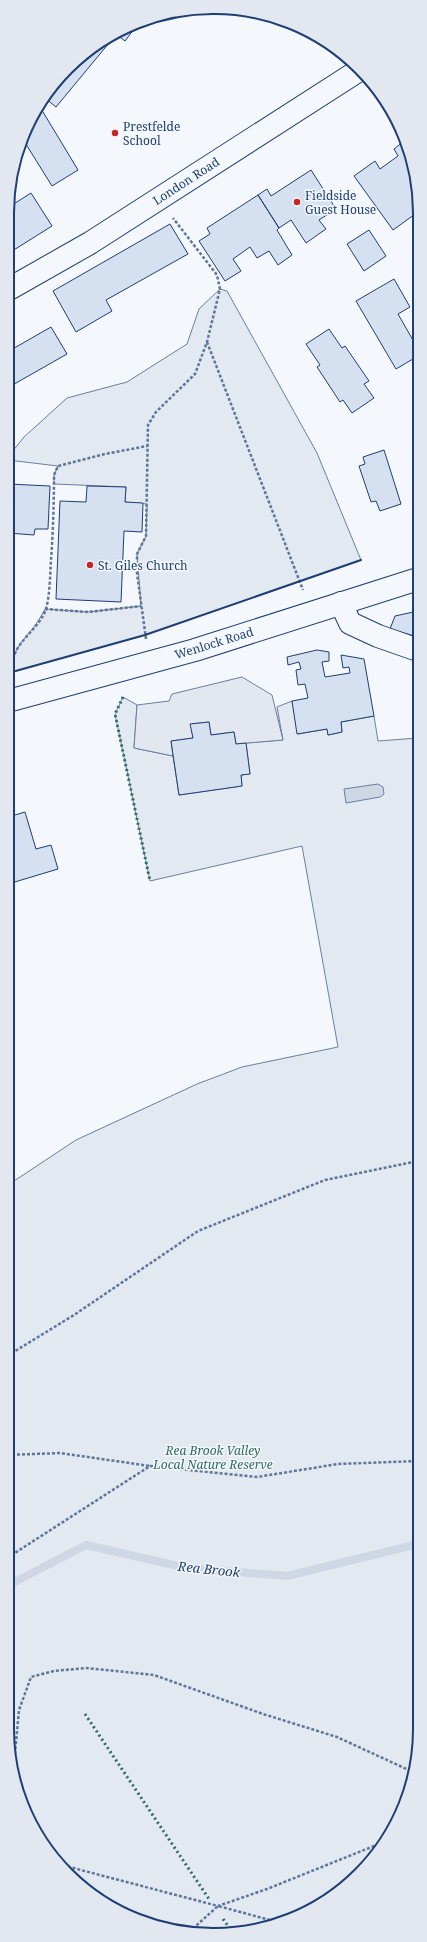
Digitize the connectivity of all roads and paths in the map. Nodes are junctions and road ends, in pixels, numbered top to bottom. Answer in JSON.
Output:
{"nodes":[{"id":1,"x":355,"y":73,"type":"edge"},
{"id":2,"x":159,"y":199,"type":"junction"},
{"id":3,"x":14,"y":286,"type":"edge"},
{"id":4,"x":207,"y":342,"type":"junction"},
{"id":5,"x":147,"y":446,"type":"junction"},
{"id":6,"x":413,"y":581,"type":"edge"},
{"id":7,"x":341,"y":603,"type":"junction"},
{"id":8,"x":141,"y":606,"type":"junction"},
{"id":9,"x":45,"y":609,"type":"junction"},
{"id":10,"x":312,"y":613,"type":"junction"},
{"id":11,"x":413,"y":648,"type":"edge"},
{"id":12,"x":14,"y":656,"type":"edge"},
{"id":13,"x":150,"y":663,"type":"junction"},
{"id":14,"x":14,"y":699,"type":"edge"},
{"id":15,"x":413,"y":1162,"type":"edge"},
{"id":16,"x":14,"y":1352,"type":"edge"},
{"id":17,"x":14,"y":1455,"type":"edge"},
{"id":18,"x":413,"y":1461,"type":"edge"},
{"id":19,"x":150,"y":1466,"type":"junction"},
{"id":20,"x":14,"y":1553,"type":"edge"},
{"id":21,"x":15,"y":1750,"type":"edge"},
{"id":22,"x":408,"y":1770,"type":"edge"},
{"id":23,"x":375,"y":1846,"type":"edge"},
{"id":24,"x":70,"y":1867,"type":"edge"},
{"id":25,"x":218,"y":1906,"type":"junction"},
{"id":26,"x":269,"y":1920,"type":"edge"},
{"id":27,"x":194,"y":1927,"type":"edge"}],
"edges":[{"from":1,"to":2,"type":"main road","name":"London Road"},
{"from":2,"to":3,"type":"main road","name":"London Road"},
{"from":2,"to":4,"type":"path"},
{"from":4,"to":5,"type":"path"},
{"from":4,"to":10,"type":"path"},
{"from":5,"to":8,"type":"path"},
{"from":5,"to":9,"type":"path"},
{"from":6,"to":7,"type":"main road","name":"Wenlock Road"},
{"from":7,"to":10,"type":"main road","name":"Wenlock Road"},
{"from":7,"to":11,"type":"main road"},
{"from":8,"to":9,"type":"path"},
{"from":8,"to":13,"type":"path"},
{"from":9,"to":12,"type":"path"},
{"from":10,"to":13,"type":"main road","name":"Wenlock Road"},
{"from":13,"to":14,"type":"main road","name":"Wenlock Road"},
{"from":15,"to":16,"type":"path"},
{"from":17,"to":19,"type":"path"},
{"from":18,"to":19,"type":"path"},
{"from":19,"to":20,"type":"path"},
{"from":21,"to":22,"type":"path"},
{"from":23,"to":25,"type":"path"},
{"from":24,"to":25,"type":"path"},
{"from":25,"to":26,"type":"path"},
{"from":25,"to":27,"type":"path"}]}
